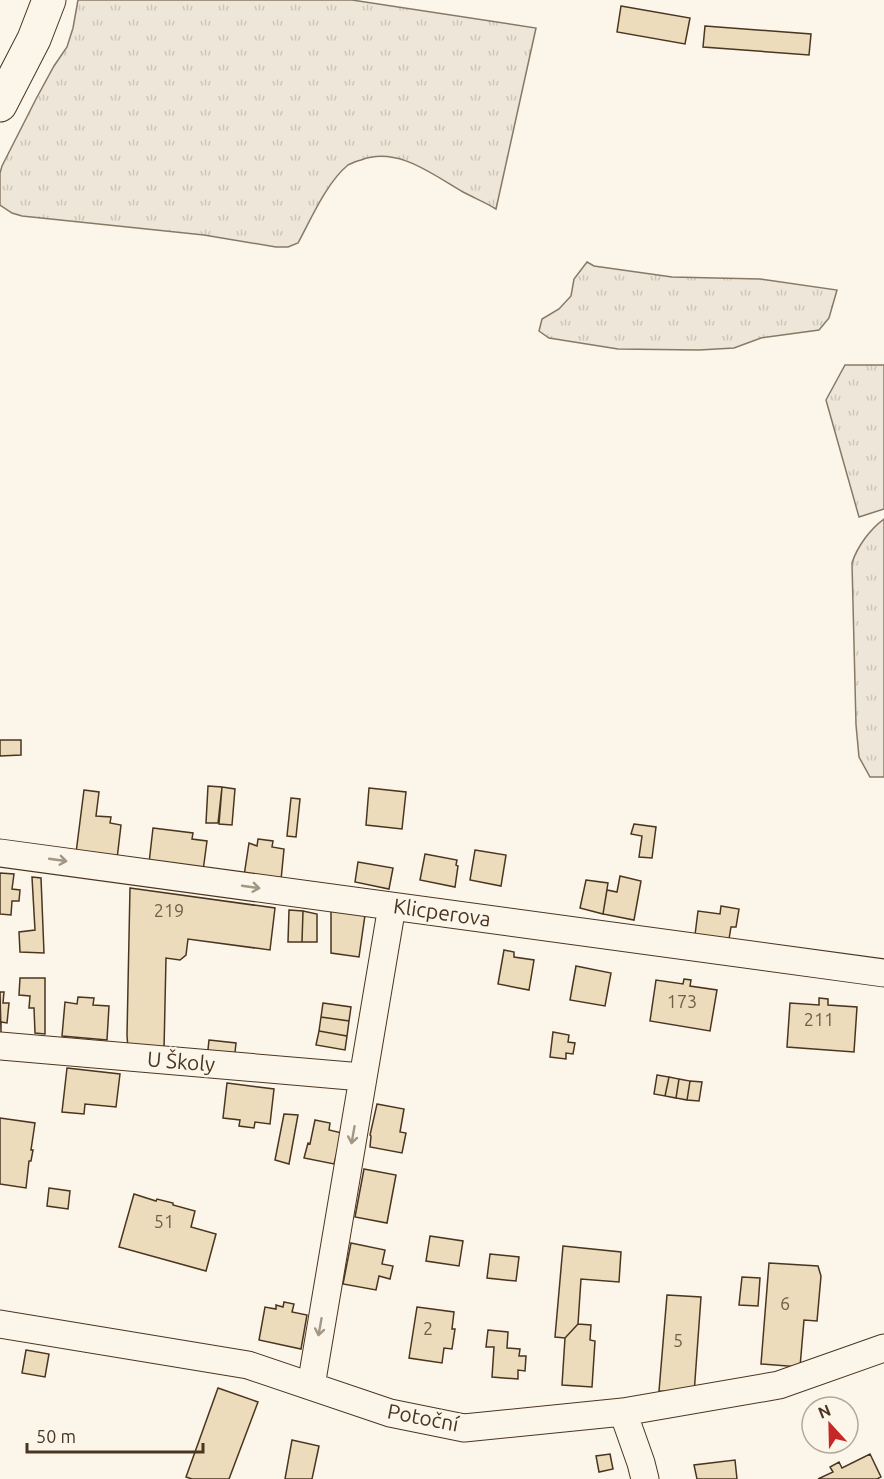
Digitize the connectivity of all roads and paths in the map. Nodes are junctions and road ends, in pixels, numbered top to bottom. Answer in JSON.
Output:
{"nodes":[{"id":1,"x":49,"y":0,"type":"edge"},
{"id":2,"x":0,"y":105,"type":"edge"},
{"id":3,"x":0,"y":853,"type":"edge"},
{"id":4,"x":392,"y":906,"type":"junction"},
{"id":5,"x":884,"y":973,"type":"edge"},
{"id":6,"x":0,"y":1046,"type":"edge"},
{"id":7,"x":362,"y":1077,"type":"junction"},
{"id":8,"x":0,"y":1324,"type":"edge"},
{"id":9,"x":884,"y":1348,"type":"edge"},
{"id":10,"x":311,"y":1386,"type":"junction"},
{"id":11,"x":623,"y":1412,"type":"junction"},
{"id":12,"x":645,"y":1479,"type":"edge"}],
"edges":[{"from":1,"to":2,"type":"main road"},
{"from":3,"to":4,"type":"street","name":"Klicperova","one_way":true},
{"from":4,"to":5,"type":"street","name":"Klicperova"},
{"from":4,"to":7,"type":"street"},
{"from":6,"to":7,"type":"street","name":"U Školy"},
{"from":7,"to":10,"type":"street","one_way":true},
{"from":8,"to":10,"type":"street","name":"Potoční"},
{"from":9,"to":11,"type":"street","name":"Potoční"},
{"from":10,"to":11,"type":"street","name":"Potoční"},
{"from":11,"to":12,"type":"street"}]}
